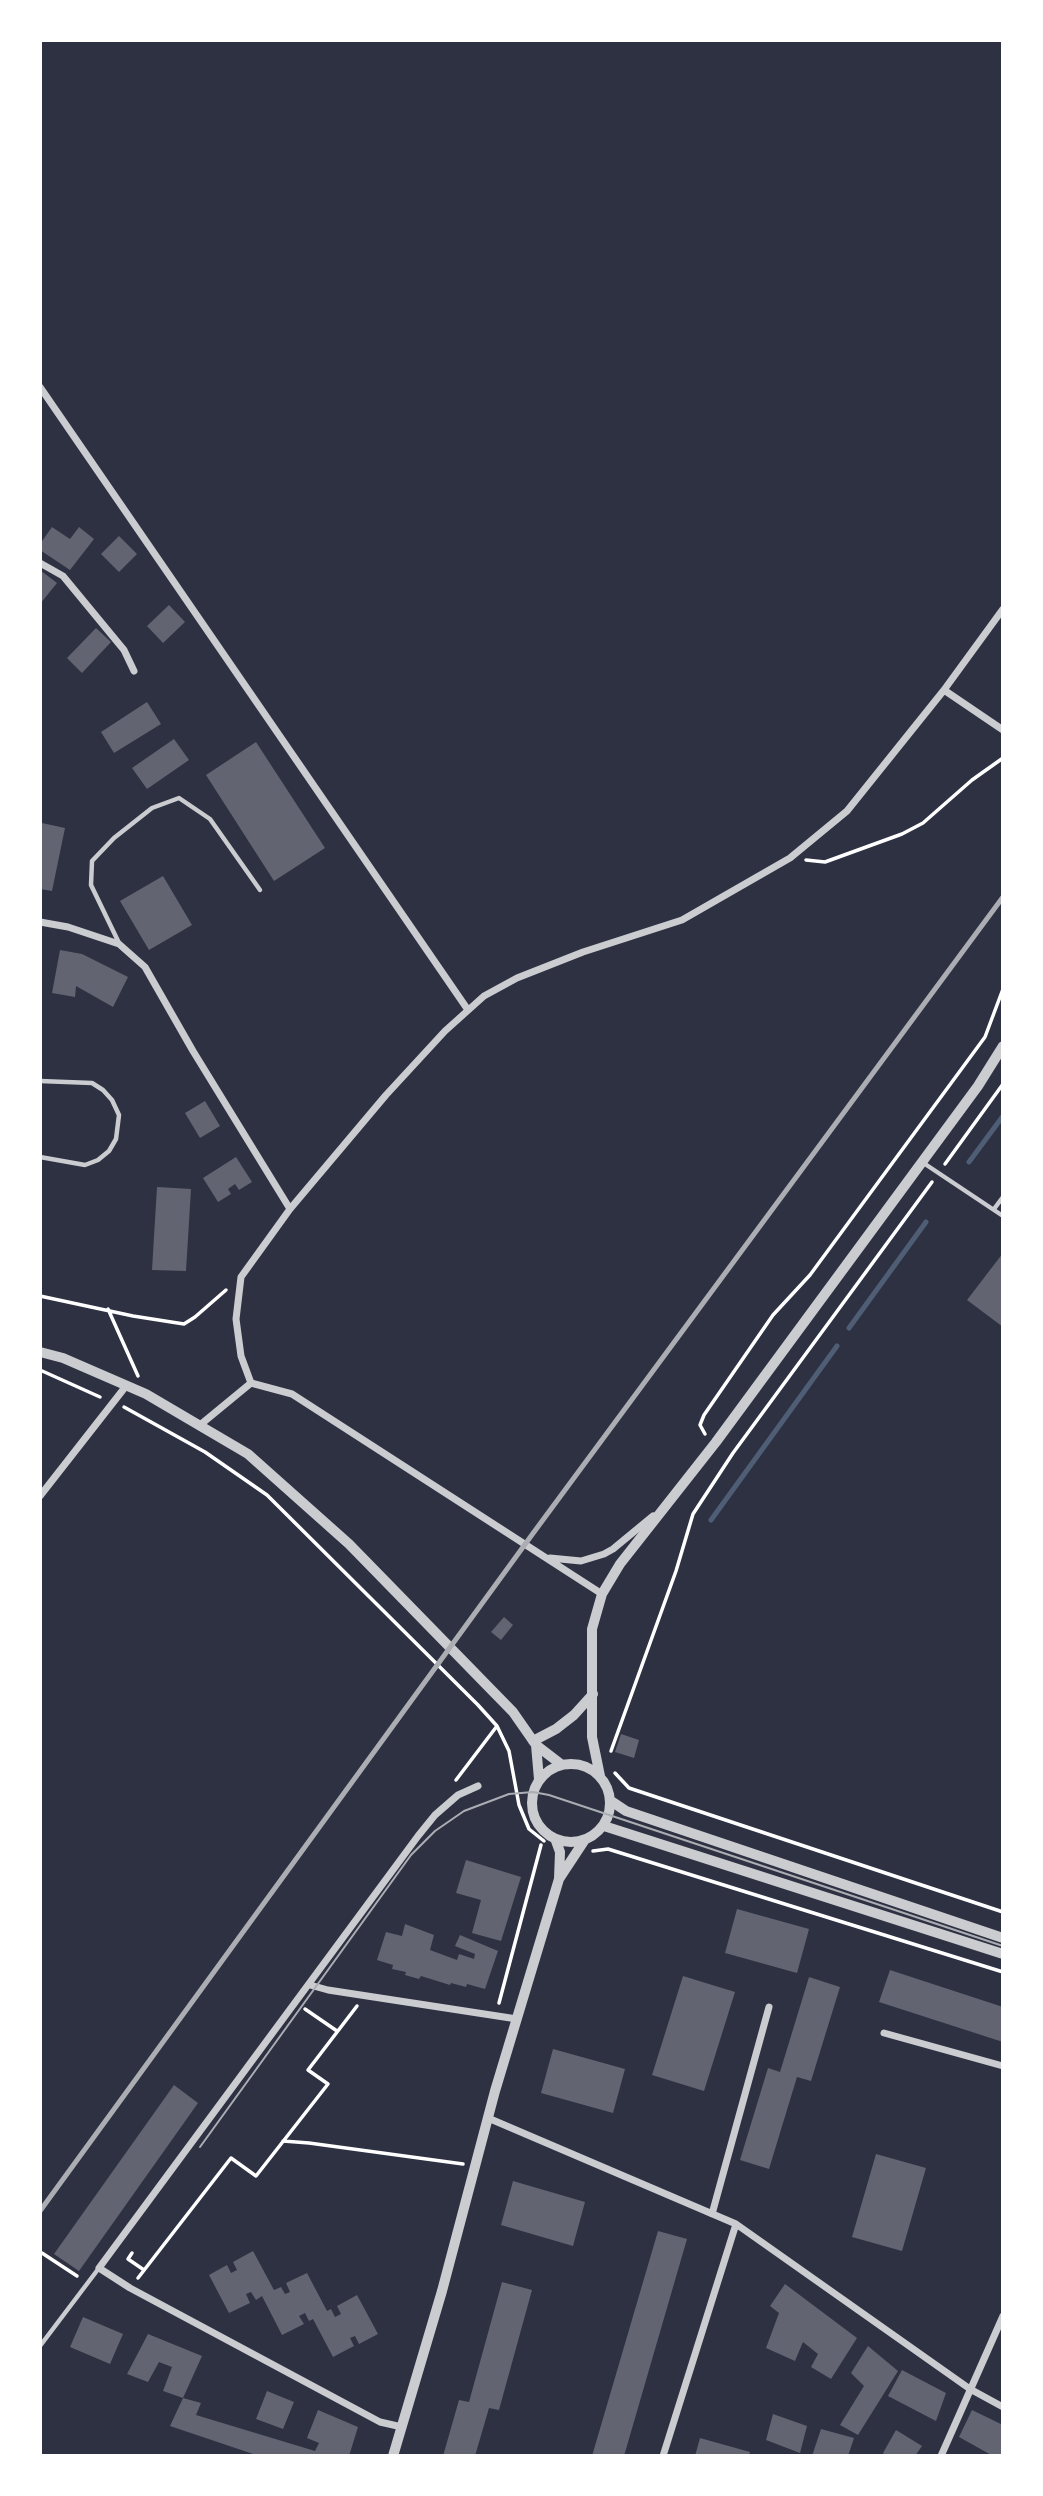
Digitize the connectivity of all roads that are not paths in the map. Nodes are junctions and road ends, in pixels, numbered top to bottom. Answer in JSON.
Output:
{"nodes":[{"id":1,"x":40,"y":387,"type":"edge"},
{"id":2,"x":40,"y":563,"type":"edge"},
{"id":3,"x":1003,"y":609,"type":"edge"},
{"id":4,"x":134,"y":671,"type":"dead end"},
{"id":5,"x":944,"y":690,"type":"junction"},
{"id":6,"x":1003,"y":730,"type":"edge"},
{"id":7,"x":260,"y":890,"type":"dead end"},
{"id":8,"x":40,"y":922,"type":"edge"},
{"id":9,"x":119,"y":944,"type":"junction"},
{"id":10,"x":468,"y":1010,"type":"junction"},
{"id":11,"x":1003,"y":1046,"type":"edge"},
{"id":12,"x":40,"y":1080,"type":"edge"},
{"id":13,"x":40,"y":1157,"type":"edge"},
{"id":14,"x":921,"y":1161,"type":"junction"},
{"id":15,"x":1003,"y":1196,"type":"edge"},
{"id":16,"x":290,"y":1209,"type":"junction"},
{"id":17,"x":993,"y":1209,"type":"junction"},
{"id":18,"x":1003,"y":1216,"type":"edge"},
{"id":19,"x":40,"y":1352,"type":"edge"},
{"id":20,"x":251,"y":1382,"type":"junction"},
{"id":21,"x":126,"y":1386,"type":"junction"},
{"id":22,"x":200,"y":1425,"type":"junction"},
{"id":23,"x":40,"y":1496,"type":"edge"},
{"id":24,"x":667,"y":1504,"type":"junction"},
{"id":25,"x":547,"y":1557,"type":"junction"},
{"id":26,"x":602,"y":1594,"type":"junction"},
{"id":27,"x":593,"y":1694,"type":"junction"},
{"id":28,"x":534,"y":1743,"type":"junction"},
{"id":29,"x":562,"y":1765,"type":"junction"},
{"id":30,"x":600,"y":1776,"type":"junction"},
{"id":31,"x":540,"y":1779,"type":"junction"},
{"id":32,"x":478,"y":1786,"type":"dead end"},
{"id":33,"x":611,"y":1801,"type":"junction"},
{"id":34,"x":604,"y":1826,"type":"junction"},
{"id":35,"x":556,"y":1841,"type":"junction"},
{"id":36,"x":584,"y":1841,"type":"junction"},
{"id":37,"x":559,"y":1879,"type":"junction"},
{"id":38,"x":1003,"y":1938,"type":"edge"},
{"id":39,"x":1003,"y":1954,"type":"edge"},
{"id":40,"x":310,"y":1985,"type":"junction"},
{"id":41,"x":769,"y":2007,"type":"dead end"},
{"id":42,"x":517,"y":2019,"type":"junction"},
{"id":43,"x":884,"y":2033,"type":"dead end"},
{"id":44,"x":1003,"y":2066,"type":"edge"},
{"id":45,"x":488,"y":2118,"type":"junction"},
{"id":46,"x":712,"y":2214,"type":"junction"},
{"id":47,"x":736,"y":2224,"type":"junction"},
{"id":48,"x":99,"y":2268,"type":"junction"},
{"id":49,"x":1003,"y":2316,"type":"edge"},
{"id":50,"x":40,"y":2346,"type":"edge"},
{"id":51,"x":970,"y":2389,"type":"junction"},
{"id":52,"x":1003,"y":2407,"type":"edge"},
{"id":53,"x":402,"y":2427,"type":"junction"},
{"id":54,"x":393,"y":2456,"type":"edge"},
{"id":55,"x":663,"y":2456,"type":"edge"},
{"id":56,"x":941,"y":2456,"type":"edge"}],
"edges":[{"from":1,"to":10,"type":"street"},
{"from":2,"to":4,"type":"street"},
{"from":3,"to":5,"type":"street"},
{"from":5,"to":6,"type":"street"},
{"from":5,"to":10,"type":"street"},
{"from":7,"to":9,"type":"lane"},
{"from":8,"to":9,"type":"street"},
{"from":9,"to":16,"type":"street"},
{"from":10,"to":16,"type":"street"},
{"from":11,"to":14,"type":"street"},
{"from":12,"to":13,"type":"lane"},
{"from":14,"to":17,"type":"lane"},
{"from":14,"to":24,"type":"street"},
{"from":15,"to":17,"type":"lane"},
{"from":16,"to":20,"type":"street"},
{"from":17,"to":18,"type":"lane"},
{"from":19,"to":21,"type":"street"},
{"from":20,"to":22,"type":"street"},
{"from":20,"to":25,"type":"street"},
{"from":21,"to":22,"type":"street"},
{"from":21,"to":23,"type":"street"},
{"from":22,"to":28,"type":"street"},
{"from":24,"to":25,"type":"street"},
{"from":24,"to":26,"type":"street"},
{"from":25,"to":26,"type":"street"},
{"from":26,"to":27,"type":"street"},
{"from":27,"to":28,"type":"street"},
{"from":27,"to":30,"type":"street"},
{"from":28,"to":29,"type":"street"},
{"from":28,"to":31,"type":"street"},
{"from":29,"to":30,"type":"street"},
{"from":29,"to":31,"type":"street"},
{"from":30,"to":33,"type":"street"},
{"from":31,"to":35,"type":"street"},
{"from":32,"to":40,"type":"street"},
{"from":33,"to":34,"type":"street"},
{"from":33,"to":38,"type":"street"},
{"from":34,"to":36,"type":"street"},
{"from":34,"to":39,"type":"street"},
{"from":35,"to":36,"type":"street"},
{"from":35,"to":37,"type":"street"},
{"from":36,"to":37,"type":"street"},
{"from":37,"to":42,"type":"street"},
{"from":40,"to":42,"type":"street"},
{"from":40,"to":48,"type":"street"},
{"from":41,"to":46,"type":"street"},
{"from":42,"to":45,"type":"street"},
{"from":43,"to":44,"type":"street"},
{"from":45,"to":46,"type":"street"},
{"from":45,"to":53,"type":"street"},
{"from":46,"to":47,"type":"street"},
{"from":47,"to":51,"type":"street"},
{"from":47,"to":55,"type":"street"},
{"from":48,"to":50,"type":"lane"},
{"from":48,"to":53,"type":"street"},
{"from":49,"to":51,"type":"street"},
{"from":51,"to":52,"type":"street"},
{"from":51,"to":56,"type":"street"},
{"from":53,"to":54,"type":"street"}]}
